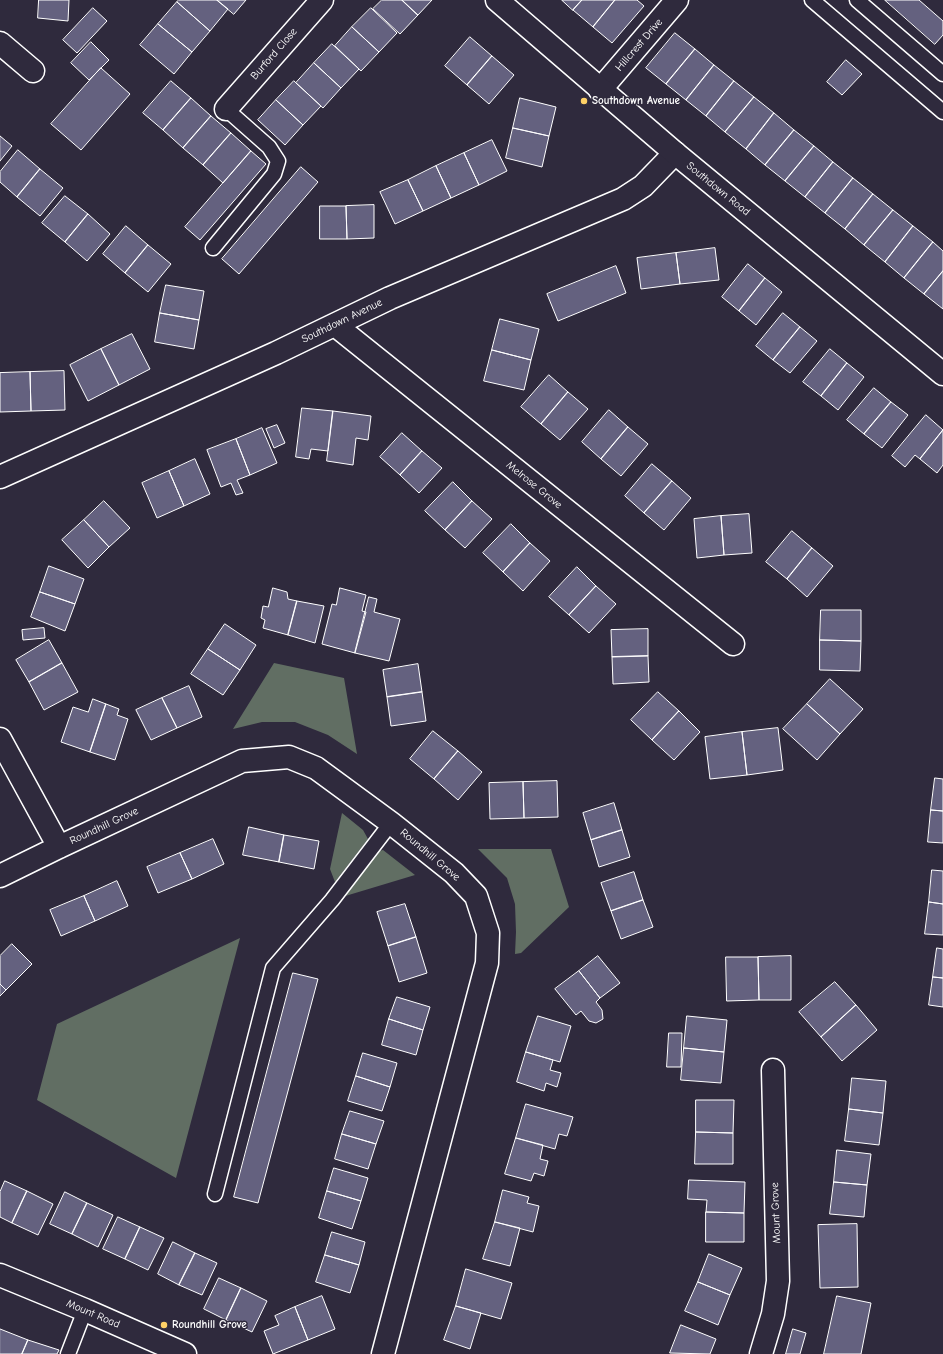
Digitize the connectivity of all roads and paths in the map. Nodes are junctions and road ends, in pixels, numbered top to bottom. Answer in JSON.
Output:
{"nodes":[{"id":1,"x":322,"y":0,"type":"edge"},
{"id":2,"x":497,"y":0,"type":"edge"},
{"id":3,"x":677,"y":0,"type":"edge"},
{"id":4,"x":812,"y":0,"type":"edge"},
{"id":5,"x":857,"y":0,"type":"edge"},
{"id":6,"x":0,"y":43,"type":"edge"},
{"id":7,"x":33,"y":71,"type":"dead end"},
{"id":8,"x":943,"y":74,"type":"edge"},
{"id":9,"x":600,"y":90,"type":"junction"},
{"id":10,"x":226,"y":109,"type":"joint"},
{"id":11,"x":943,"y":112,"type":"edge"},
{"id":12,"x":675,"y":153,"type":"junction"},
{"id":13,"x":213,"y":248,"type":"dead end"},
{"id":14,"x":335,"y":325,"type":"junction"},
{"id":15,"x":943,"y":374,"type":"edge"},
{"id":16,"x":0,"y":477,"type":"edge"},
{"id":17,"x":733,"y":644,"type":"dead end"},
{"id":18,"x":0,"y":739,"type":"edge"},
{"id":19,"x":391,"y":823,"type":"junction"},
{"id":20,"x":59,"y":847,"type":"junction"},
{"id":21,"x":0,"y":876,"type":"edge"},
{"id":22,"x":773,"y":1070,"type":"dead end"},
{"id":23,"x":215,"y":1194,"type":"dead end"},
{"id":24,"x":0,"y":1275,"type":"edge"},
{"id":25,"x":85,"y":1310,"type":"junction"},
{"id":26,"x":68,"y":1354,"type":"edge"},
{"id":27,"x":185,"y":1354,"type":"edge"},
{"id":28,"x":383,"y":1354,"type":"edge"},
{"id":29,"x":761,"y":1354,"type":"edge"}],
"edges":[{"from":1,"to":10,"type":"street","name":"Burford Close"},
{"from":2,"to":9,"type":"street","name":"Southdown Road"},
{"from":3,"to":9,"type":"street","name":"Hillcrest Drive"},
{"from":4,"to":11,"type":"lane"},
{"from":5,"to":8,"type":"lane"},
{"from":6,"to":7,"type":"street"},
{"from":9,"to":12,"type":"street","name":"Southdown Road"},
{"from":10,"to":13,"type":"lane"},
{"from":12,"to":14,"type":"street","name":"Southdown Avenue"},
{"from":12,"to":15,"type":"street","name":"Southdown Road"},
{"from":14,"to":16,"type":"street","name":"Southdown Avenue"},
{"from":14,"to":17,"type":"street","name":"Melrose Grove"},
{"from":18,"to":20,"type":"street"},
{"from":19,"to":20,"type":"street","name":"Roundhill Grove"},
{"from":19,"to":23,"type":"lane"},
{"from":19,"to":28,"type":"street","name":"Roundhill Grove"},
{"from":20,"to":21,"type":"street","name":"Roundhill Grove"},
{"from":22,"to":29,"type":"street","name":"Mount Grove"},
{"from":24,"to":25,"type":"street","name":"Mount Road"},
{"from":25,"to":26,"type":"lane"},
{"from":25,"to":27,"type":"street","name":"Mount Road"}]}
